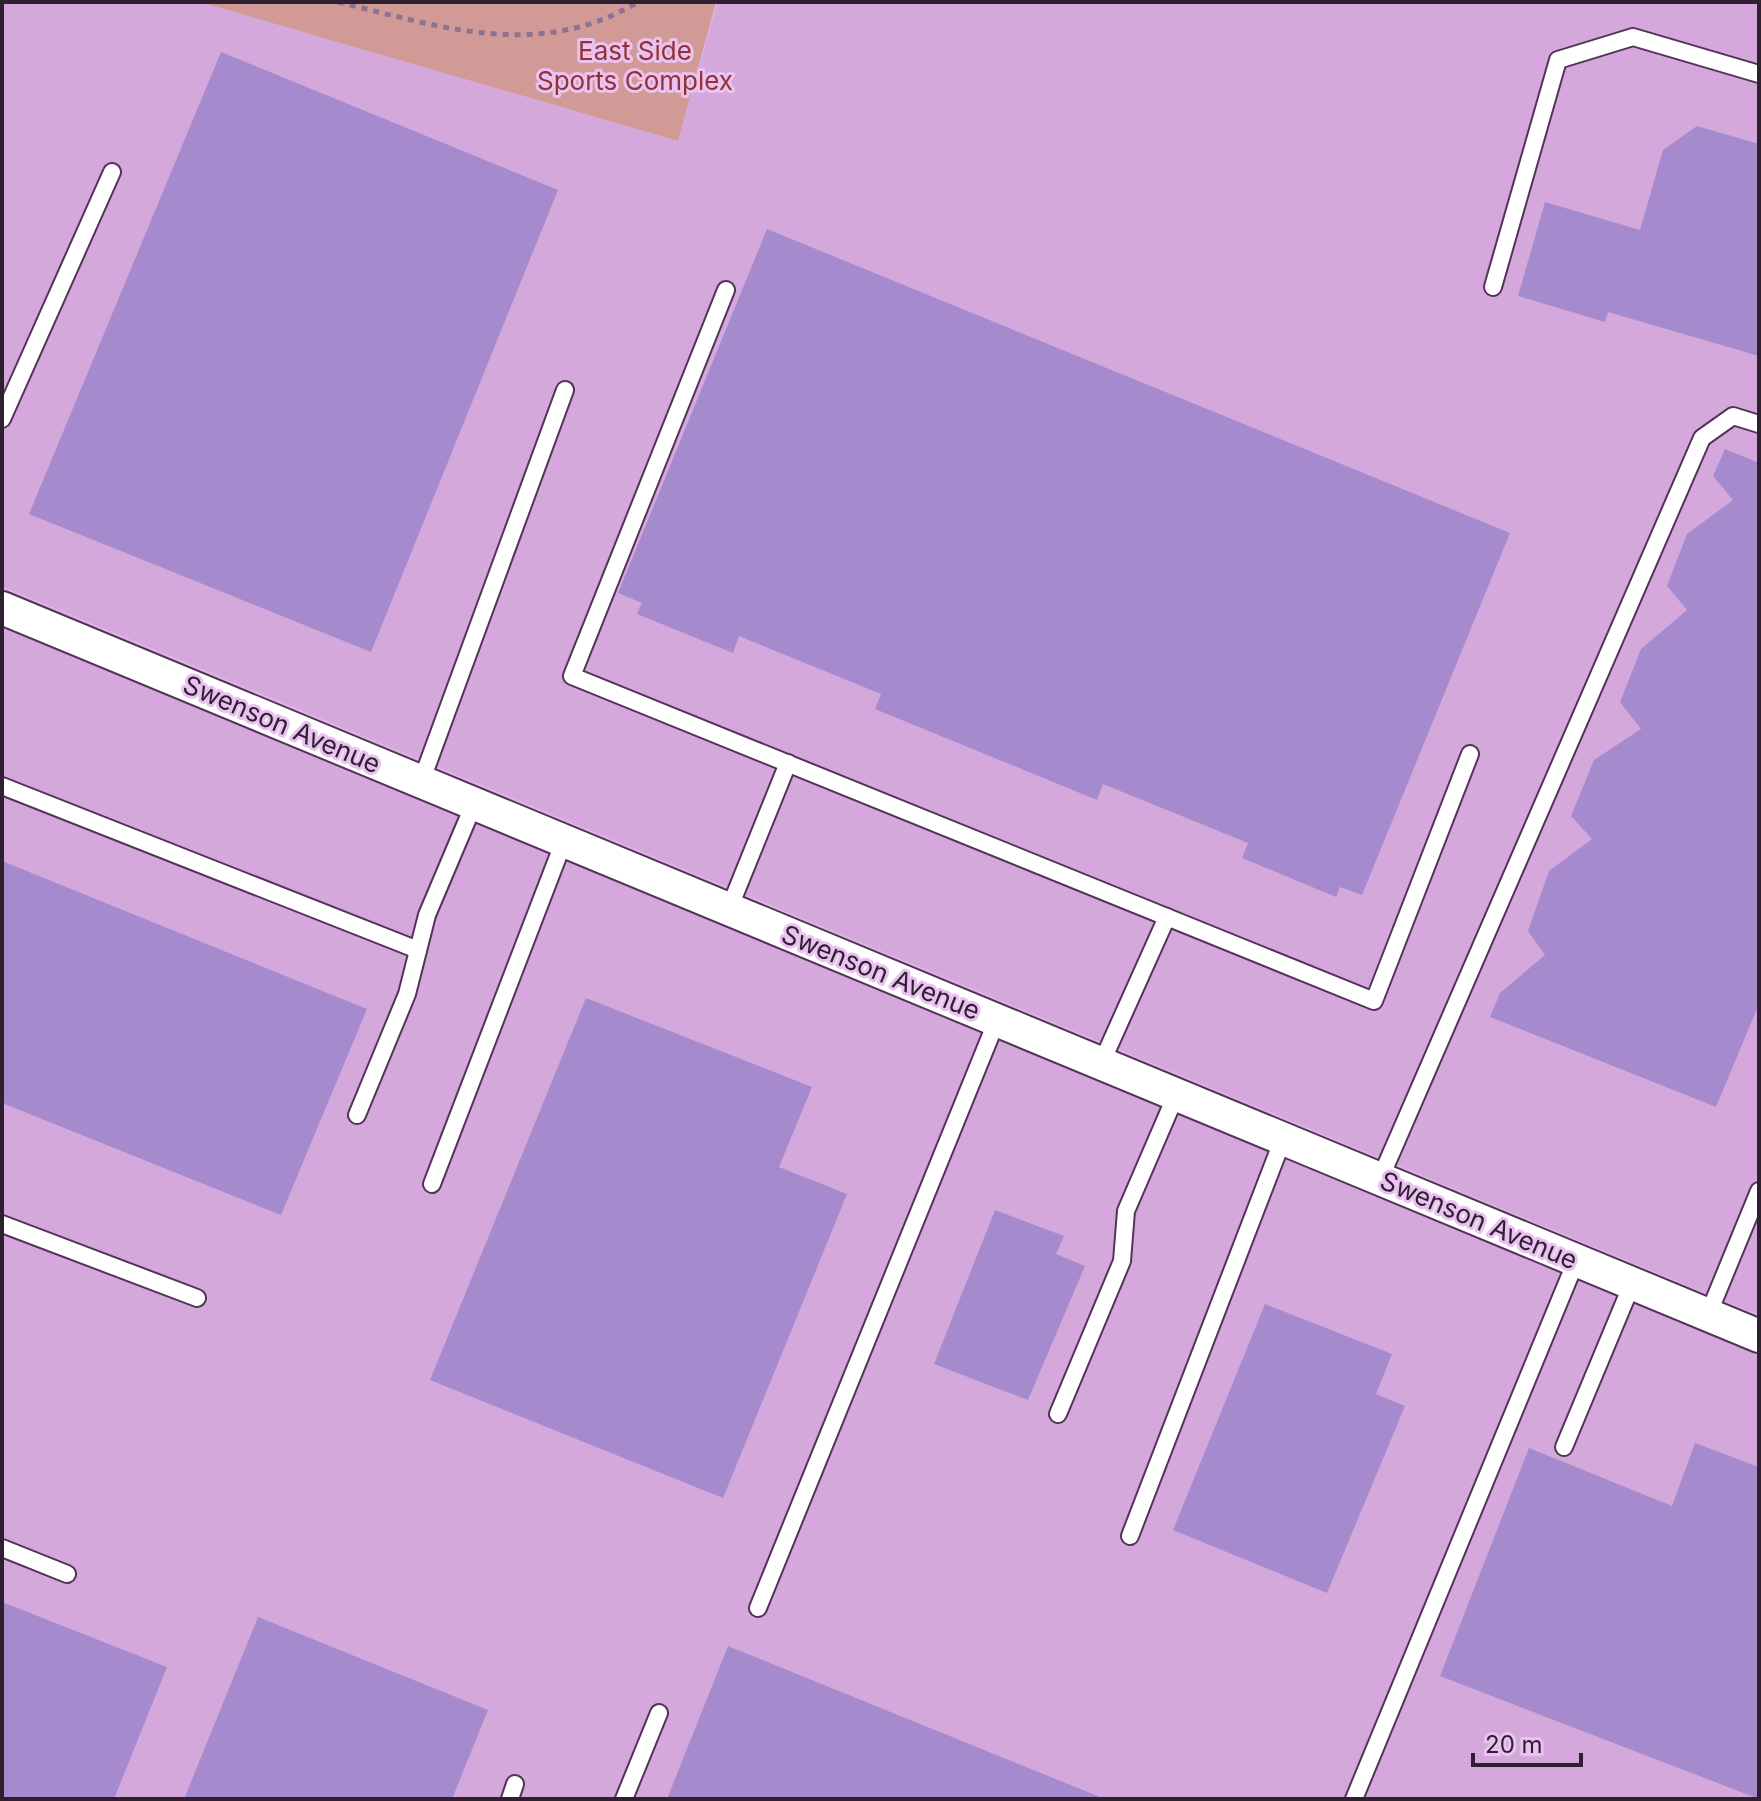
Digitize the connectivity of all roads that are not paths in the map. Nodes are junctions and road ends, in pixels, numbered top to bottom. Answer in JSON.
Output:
{"nodes":[{"id":1,"x":1759,"y":74,"type":"edge"},
{"id":2,"x":112,"y":172,"type":"dead end"},
{"id":3,"x":1493,"y":287,"type":"dead end"},
{"id":4,"x":726,"y":290,"type":"dead end"},
{"id":5,"x":565,"y":390,"type":"dead end"},
{"id":6,"x":2,"y":419,"type":"edge"},
{"id":7,"x":1759,"y":424,"type":"edge"},
{"id":8,"x":2,"y":608,"type":"edge"},
{"id":9,"x":1470,"y":754,"type":"dead end"},
{"id":10,"x":788,"y":763,"type":"junction"},
{"id":11,"x":421,"y":782,"type":"junction"},
{"id":12,"x":2,"y":786,"type":"edge"},
{"id":13,"x":474,"y":804,"type":"junction"},
{"id":14,"x":564,"y":841,"type":"junction"},
{"id":15,"x":729,"y":909,"type":"junction"},
{"id":16,"x":1167,"y":917,"type":"junction"},
{"id":17,"x":418,"y":950,"type":"junction"},
{"id":18,"x":997,"y":1020,"type":"junction"},
{"id":19,"x":1101,"y":1064,"type":"junction"},
{"id":20,"x":1176,"y":1095,"type":"junction"},
{"id":21,"x":357,"y":1115,"type":"dead end"},
{"id":22,"x":1283,"y":1139,"type":"junction"},
{"id":23,"x":1380,"y":1179,"type":"junction"},
{"id":24,"x":432,"y":1184,"type":"dead end"},
{"id":25,"x":1759,"y":1191,"type":"edge"},
{"id":26,"x":2,"y":1224,"type":"edge"},
{"id":27,"x":1576,"y":1261,"type":"junction"},
{"id":28,"x":1632,"y":1284,"type":"junction"},
{"id":29,"x":197,"y":1298,"type":"dead end"},
{"id":30,"x":1708,"y":1315,"type":"junction"},
{"id":31,"x":1759,"y":1336,"type":"edge"},
{"id":32,"x":1058,"y":1414,"type":"dead end"},
{"id":33,"x":1564,"y":1447,"type":"dead end"},
{"id":34,"x":1130,"y":1536,"type":"dead end"},
{"id":35,"x":2,"y":1548,"type":"edge"},
{"id":36,"x":67,"y":1574,"type":"dead end"},
{"id":37,"x":758,"y":1608,"type":"dead end"},
{"id":38,"x":659,"y":1713,"type":"dead end"},
{"id":39,"x":624,"y":1799,"type":"edge"},
{"id":40,"x":1354,"y":1799,"type":"edge"}],
"edges":[{"from":1,"to":3,"type":"lane"},
{"from":2,"to":6,"type":"lane"},
{"from":4,"to":10,"type":"lane"},
{"from":5,"to":11,"type":"lane"},
{"from":7,"to":23,"type":"lane"},
{"from":8,"to":11,"type":"street","name":"Swenson Avenue"},
{"from":9,"to":16,"type":"lane"},
{"from":10,"to":15,"type":"lane"},
{"from":10,"to":16,"type":"lane"},
{"from":11,"to":13,"type":"street","name":"Swenson Avenue"},
{"from":12,"to":17,"type":"lane"},
{"from":13,"to":14,"type":"street","name":"Swenson Avenue"},
{"from":13,"to":17,"type":"lane"},
{"from":14,"to":15,"type":"street","name":"Swenson Avenue"},
{"from":14,"to":24,"type":"lane"},
{"from":15,"to":18,"type":"street","name":"Swenson Avenue"},
{"from":16,"to":19,"type":"lane"},
{"from":17,"to":21,"type":"lane"},
{"from":18,"to":19,"type":"street","name":"Swenson Avenue"},
{"from":18,"to":37,"type":"lane"},
{"from":19,"to":20,"type":"street","name":"Swenson Avenue"},
{"from":20,"to":22,"type":"street","name":"Swenson Avenue"},
{"from":20,"to":32,"type":"lane"},
{"from":22,"to":23,"type":"street","name":"Swenson Avenue"},
{"from":22,"to":34,"type":"lane"},
{"from":23,"to":27,"type":"street","name":"Swenson Avenue"},
{"from":25,"to":30,"type":"lane"},
{"from":26,"to":29,"type":"lane"},
{"from":27,"to":28,"type":"street","name":"Swenson Avenue"},
{"from":27,"to":40,"type":"lane"},
{"from":28,"to":30,"type":"street","name":"Swenson Avenue"},
{"from":28,"to":33,"type":"lane"},
{"from":30,"to":31,"type":"street","name":"Swenson Avenue"},
{"from":35,"to":36,"type":"lane"},
{"from":38,"to":39,"type":"lane"}]}
